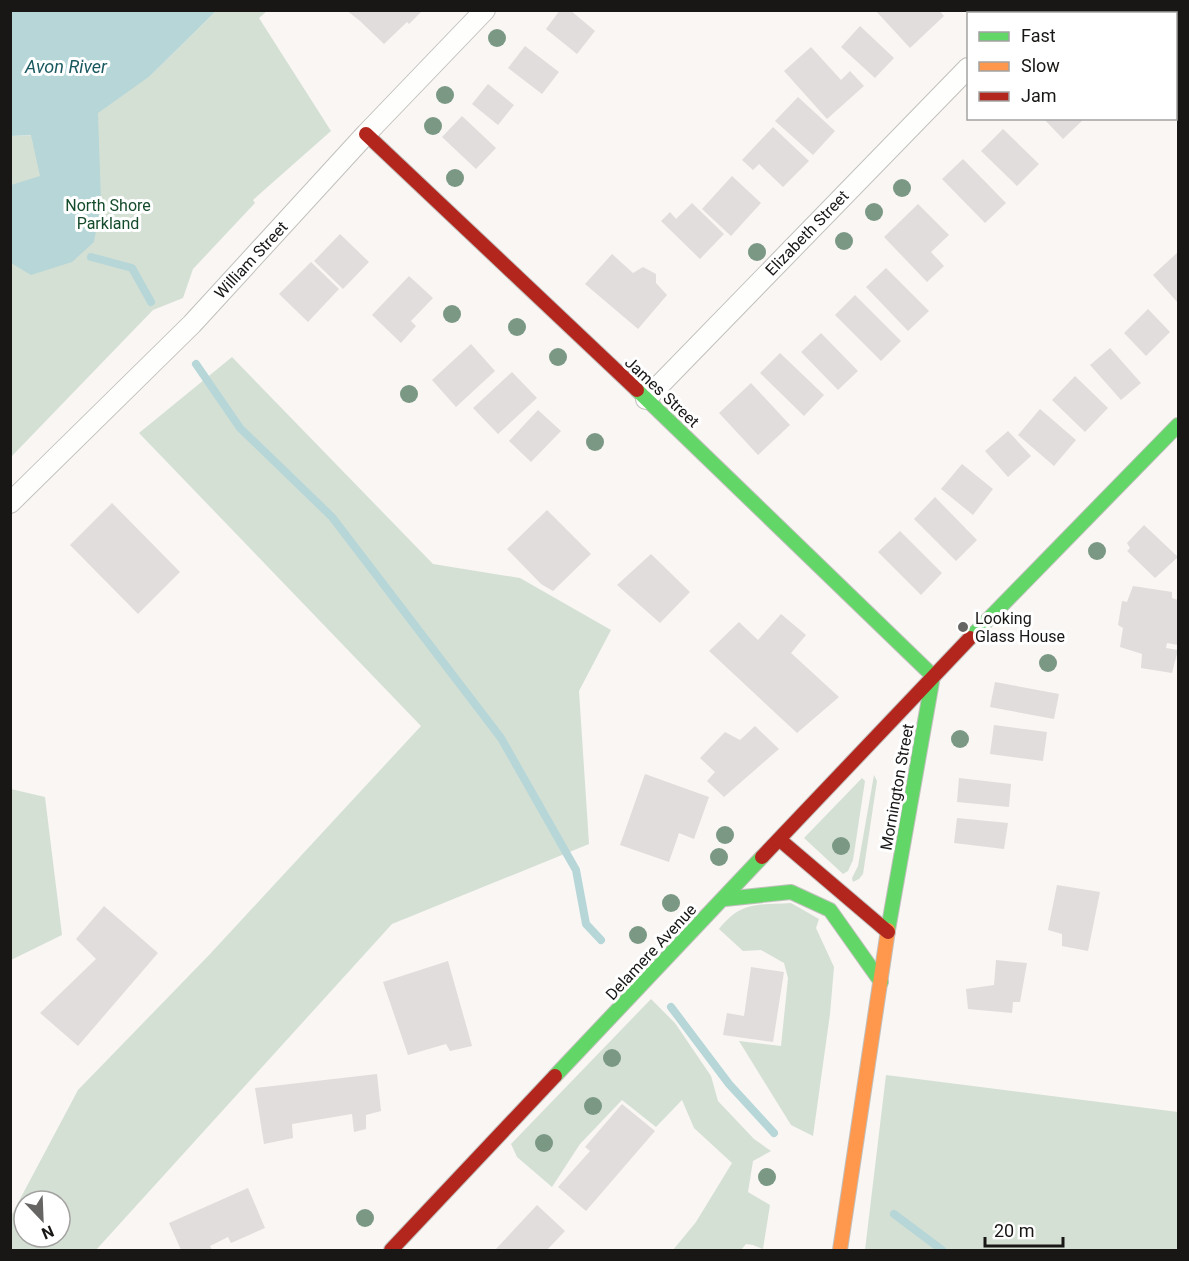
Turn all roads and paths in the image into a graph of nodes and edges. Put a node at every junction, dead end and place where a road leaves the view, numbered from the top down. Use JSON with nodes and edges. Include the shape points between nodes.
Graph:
{"nodes":[{"id":1,"x":485,"y":10,"type":"edge"},
{"id":2,"x":967,"y":70,"type":"edge"},
{"id":3,"x":366,"y":135,"type":"junction"},
{"id":4,"x":646,"y":399,"type":"junction"},
{"id":5,"x":1179,"y":425,"type":"edge"},
{"id":6,"x":10,"y":503,"type":"edge"},
{"id":7,"x":933,"y":676,"type":"junction"},
{"id":8,"x":780,"y":840,"type":"junction"},
{"id":9,"x":725,"y":898,"type":"junction"},
{"id":10,"x":888,"y":932,"type":"junction"},
{"id":11,"x":881,"y":982,"type":"junction"},
{"id":12,"x":391,"y":1251,"type":"edge"},
{"id":13,"x":840,"y":1251,"type":"edge"}],
"edges":[{"from":1,"to":3,"type":"street","name":"William Street"},
{"from":2,"to":4,"type":"street","name":"Elizabeth Street"},
{"from":3,"to":4,"type":"street","name":"James Street"},
{"from":3,"to":6,"type":"street","name":"William Street","via":[[156,362]]},
{"from":4,"to":7,"type":"street","name":"James Street"},
{"from":5,"to":7,"type":"street"},
{"from":7,"to":8,"type":"street","name":"Delamere Avenue"},
{"from":7,"to":10,"type":"street","name":"Mornington Street"},
{"from":8,"to":9,"type":"street","name":"Delamere Avenue"},
{"from":8,"to":10,"type":"street"},
{"from":9,"to":11,"type":"street","via":[[791,892],[830,910]]},
{"from":9,"to":12,"type":"street","name":"Delamere Avenue"},
{"from":10,"to":11,"type":"street","name":"Mornington Street"},
{"from":11,"to":13,"type":"street","name":"Mornington Street"}]}
